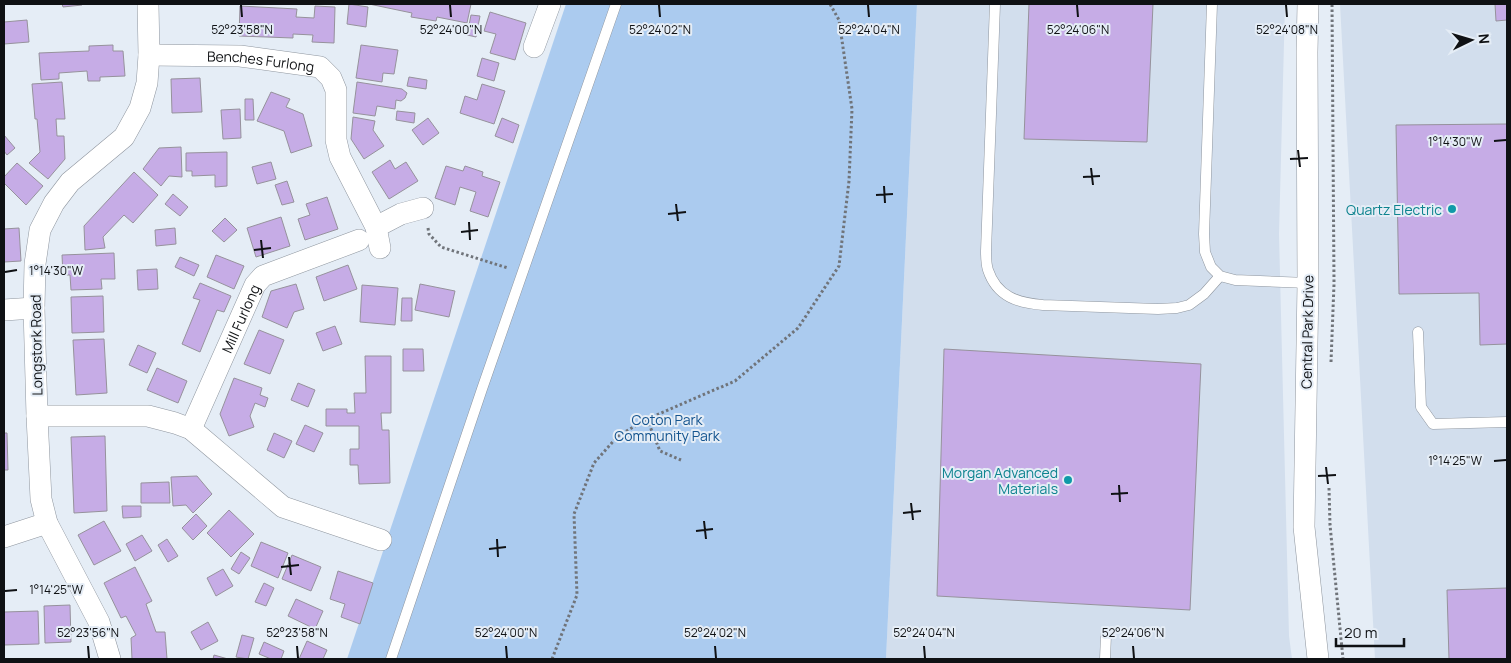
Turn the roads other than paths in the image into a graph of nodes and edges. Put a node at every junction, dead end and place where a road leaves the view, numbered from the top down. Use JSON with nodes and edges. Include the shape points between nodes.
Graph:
{"nodes":[{"id":1,"x":148,"y":4,"type":"edge"},
{"id":2,"x":616,"y":4,"type":"edge"},
{"id":3,"x":995,"y":4,"type":"edge"},
{"id":4,"x":1212,"y":4,"type":"edge"},
{"id":5,"x":1308,"y":4,"type":"edge"},
{"id":6,"x":542,"y":6,"type":"edge"},
{"id":7,"x":534,"y":47,"type":"dead end"},
{"id":8,"x":149,"y":55,"type":"junction"},
{"id":9,"x":423,"y":208,"type":"road end"},
{"id":10,"x":376,"y":227,"type":"junction"},
{"id":11,"x":359,"y":240,"type":"dead end"},
{"id":12,"x":380,"y":248,"type":"dead end"},
{"id":13,"x":1220,"y":276,"type":"junction"},
{"id":14,"x":1308,"y":283,"type":"junction"},
{"id":15,"x":34,"y":308,"type":"junction"},
{"id":16,"x":4,"y":310,"type":"edge"},
{"id":17,"x":1418,"y":332,"type":"dead end"},
{"id":18,"x":37,"y":416,"type":"junction"},
{"id":19,"x":1507,"y":422,"type":"edge"},
{"id":20,"x":191,"y":429,"type":"junction"},
{"id":21,"x":47,"y":523,"type":"junction"},
{"id":22,"x":4,"y":537,"type":"edge"},
{"id":23,"x":381,"y":540,"type":"dead end"},
{"id":24,"x":1106,"y":635,"type":"dead end"},
{"id":25,"x":110,"y":659,"type":"edge"},
{"id":26,"x":391,"y":659,"type":"edge"},
{"id":27,"x":1105,"y":659,"type":"edge"},
{"id":28,"x":1318,"y":659,"type":"edge"}],
"edges":[{"from":1,"to":8,"type":"street","name":"Longstork Road"},
{"from":2,"to":26,"type":"lane"},
{"from":3,"to":13,"type":"lane","via":[[986,251],[988,270],[996,287],[1006,296],[1025,303],[1158,309],[1189,306]]},
{"from":4,"to":13,"type":"lane","via":[[1204,234],[1205,252],[1211,267]]},
{"from":5,"to":14,"type":"street","name":"Central Park Drive"},
{"from":6,"to":7,"type":"street"},
{"from":8,"to":10,"type":"street","name":"Benches Furlong","via":[[240,56],[320,68],[331,78],[336,90],[336,140],[340,157]]},
{"from":8,"to":15,"type":"street","name":"Longstork Road","via":[[147,83],[140,108],[124,137],[70,182],[40,230]]},
{"from":9,"to":10,"type":"street","via":[[401,214]]},
{"from":10,"to":12,"type":"street","name":"Benches Furlong"},
{"from":11,"to":20,"type":"street","name":"Mill Furlong","via":[[263,276],[255,285]]},
{"from":13,"to":14,"type":"lane","via":[[1235,280]]},
{"from":14,"to":28,"type":"street","name":"Central Park Drive","via":[[1304,527]]},
{"from":15,"to":16,"type":"street"},
{"from":15,"to":18,"type":"street","name":"Longstork Road"},
{"from":17,"to":19,"type":"lane","via":[[1421,407],[1433,424]]},
{"from":18,"to":20,"type":"street","via":[[148,416]]},
{"from":18,"to":21,"type":"street","name":"Longstork Road","via":[[41,499]]},
{"from":20,"to":23,"type":"street","via":[[283,507]]},
{"from":21,"to":22,"type":"street"},
{"from":21,"to":25,"type":"street","name":"Longstork Road","via":[[100,622]]},
{"from":24,"to":27,"type":"lane"}]}
